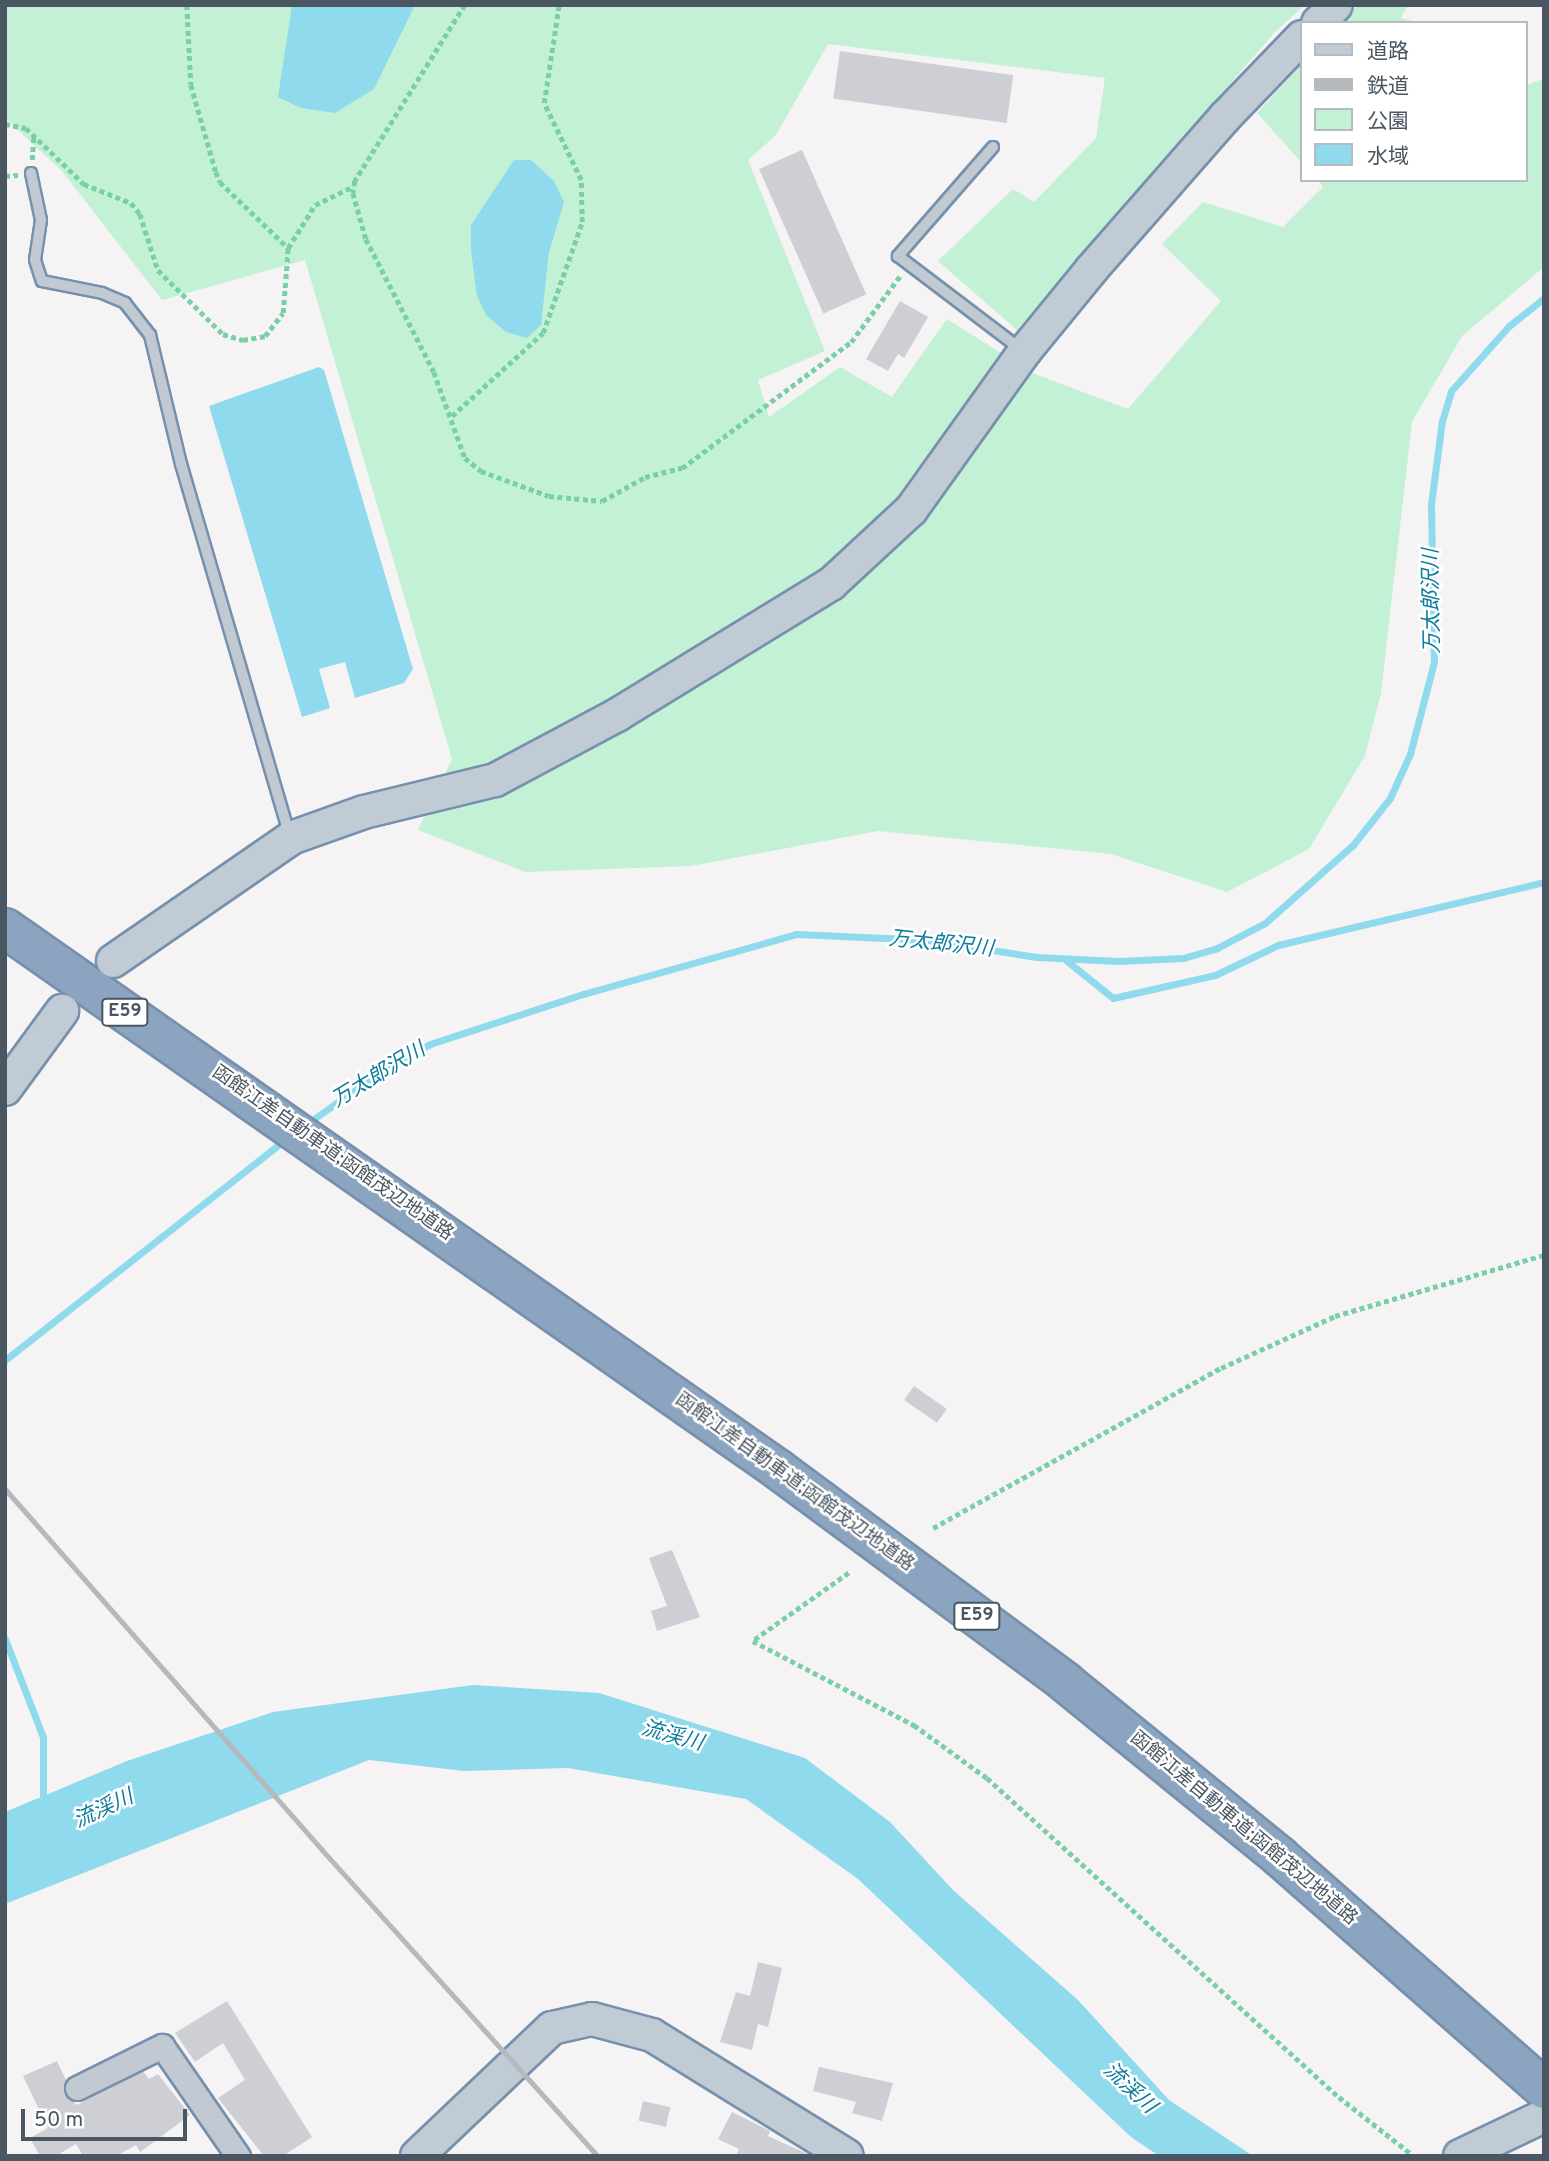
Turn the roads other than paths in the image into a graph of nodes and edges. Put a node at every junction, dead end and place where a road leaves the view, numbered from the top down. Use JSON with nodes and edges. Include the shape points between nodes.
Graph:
{"nodes":[{"id":1,"x":1336,"y":5,"type":"edge"},
{"id":2,"x":1320,"y":21,"type":"edge"},
{"id":3,"x":1300,"y":39,"type":"edge"},
{"id":4,"x":993,"y":146,"type":"dead end"},
{"id":5,"x":32,"y":173,"type":"road end"},
{"id":6,"x":1024,"y":352,"type":"junction"},
{"id":7,"x":291,"y":838,"type":"junction"},
{"id":8,"x":5,"y":928,"type":"edge"},
{"id":9,"x":113,"y":961,"type":"dead end"},
{"id":10,"x":62,"y":1011,"type":"dead end"},
{"id":11,"x":5,"y":1089,"type":"edge"},
{"id":12,"x":77,"y":2088,"type":"dead end"},
{"id":13,"x":1543,"y":2097,"type":"edge"},
{"id":14,"x":238,"y":2156,"type":"edge"},
{"id":15,"x":417,"y":2156,"type":"edge"},
{"id":16,"x":847,"y":2156,"type":"edge"},
{"id":17,"x":1460,"y":2156,"type":"edge"}],
"edges":[{"from":1,"to":2,"type":"street"},
{"from":3,"to":6,"type":"street","via":[[1225,117]]},
{"from":4,"to":6,"type":"lane","via":[[898,256]]},
{"from":5,"to":7,"type":"lane","via":[[40,220],[35,260],[42,281],[103,293],[125,303],[150,335],[181,464]]},
{"from":6,"to":7,"type":"street","via":[[911,510],[831,584],[617,715],[495,780],[364,811]]},
{"from":7,"to":9,"type":"street"},
{"from":8,"to":13,"type":"highway","name":"函館江差自動車道;函館茂辺地道路","number":"E59","via":[[381,1187],[779,1470],[1065,1682],[1279,1856]]},
{"from":10,"to":11,"type":"street"},
{"from":12,"to":14,"type":"street","via":[[162,2046]]},
{"from":13,"to":17,"type":"street"},
{"from":15,"to":16,"type":"street","via":[[552,2028],[592,2019],[652,2035]]}]}
